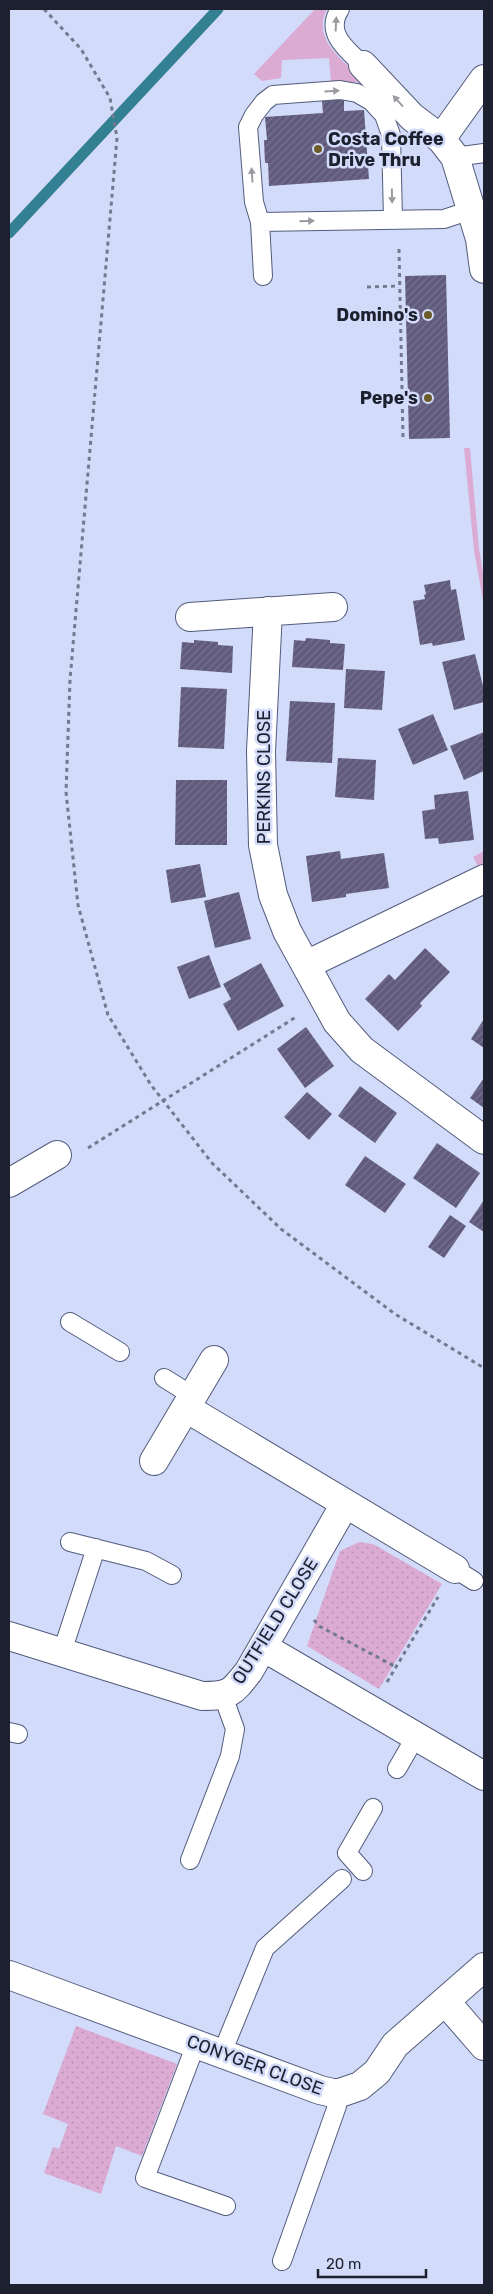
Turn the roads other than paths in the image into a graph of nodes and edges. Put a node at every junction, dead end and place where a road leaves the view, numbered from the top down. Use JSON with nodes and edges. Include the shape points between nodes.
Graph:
{"nodes":[{"id":1,"x":340,"y":9,"type":"edge"},
{"id":2,"x":364,"y":65,"type":"joint"},
{"id":3,"x":484,"y":79,"type":"edge"},
{"id":4,"x":448,"y":148,"type":"junction"},
{"id":5,"x":484,"y":153,"type":"edge"},
{"id":6,"x":471,"y":210,"type":"junction"},
{"id":7,"x":393,"y":220,"type":"junction"},
{"id":8,"x":260,"y":222,"type":"junction"},
{"id":9,"x":484,"y":269,"type":"edge"},
{"id":10,"x":263,"y":276,"type":"dead end"},
{"id":11,"x":333,"y":607,"type":"dead end"},
{"id":12,"x":268,"y":611,"type":"junction"},
{"id":13,"x":190,"y":617,"type":"dead end"},
{"id":14,"x":484,"y":879,"type":"edge"},
{"id":15,"x":306,"y":965,"type":"junction"},
{"id":16,"x":484,"y":1140,"type":"edge"},
{"id":17,"x":58,"y":1155,"type":"road end"},
{"id":18,"x":9,"y":1183,"type":"edge"},
{"id":19,"x":70,"y":1322,"type":"dead end"},
{"id":20,"x":120,"y":1352,"type":"dead end"},
{"id":21,"x":214,"y":1360,"type":"dead end"},
{"id":22,"x":164,"y":1378,"type":"dead end"},
{"id":23,"x":189,"y":1402,"type":"junction"},
{"id":24,"x":154,"y":1461,"type":"dead end"},
{"id":25,"x":345,"y":1504,"type":"junction"},
{"id":26,"x":70,"y":1542,"type":"dead end"},
{"id":27,"x":96,"y":1548,"type":"junction"},
{"id":28,"x":465,"y":1575,"type":"road end"},
{"id":29,"x":172,"y":1576,"type":"dead end"},
{"id":30,"x":9,"y":1636,"type":"edge"},
{"id":31,"x":263,"y":1647,"type":"junction"},
{"id":32,"x":62,"y":1652,"type":"junction"},
{"id":33,"x":223,"y":1696,"type":"junction"},
{"id":34,"x":416,"y":1736,"type":"junction"},
{"id":35,"x":397,"y":1769,"type":"dead end"},
{"id":36,"x":484,"y":1776,"type":"edge"},
{"id":37,"x":373,"y":1808,"type":"dead end"},
{"id":38,"x":190,"y":1860,"type":"dead end"},
{"id":39,"x":363,"y":1871,"type":"dead end"},
{"id":40,"x":342,"y":1879,"type":"dead end"},
{"id":41,"x":484,"y":1967,"type":"edge"},
{"id":42,"x":9,"y":1975,"type":"edge"},
{"id":43,"x":445,"y":2001,"type":"junction"},
{"id":44,"x":196,"y":2044,"type":"junction"},
{"id":45,"x":484,"y":2046,"type":"edge"},
{"id":46,"x":222,"y":2053,"type":"junction"},
{"id":47,"x":337,"y":2094,"type":"junction"},
{"id":48,"x":226,"y":2206,"type":"dead end"},
{"id":49,"x":282,"y":2260,"type":"dead end"}],
"edges":[{"from":2,"to":1,"type":"lane","one_way":true,"via":[[343,46],[334,30]]},
{"from":4,"to":2,"type":"street","one_way":true,"via":[[412,117]]},
{"from":3,"to":4,"type":"street"},
{"from":4,"to":5,"type":"lane"},
{"from":4,"to":6,"type":"street"},
{"from":6,"to":7,"type":"lane","via":[[444,219]]},
{"from":6,"to":9,"type":"street","via":[[480,239]]},
{"from":8,"to":7,"type":"lane","one_way":true},
{"from":8,"to":7,"type":"lane","one_way":true,"via":[[254,202],[248,127],[254,114],[273,95],[340,90],[357,93],[371,101],[384,116],[391,135]]},
{"from":8,"to":10,"type":"lane"},
{"from":11,"to":12,"type":"street"},
{"from":12,"to":13,"type":"street"},
{"from":12,"to":15,"type":"street","name":"PERKINS CLOSE","via":[[261,751],[263,845],[273,894],[287,931]]},
{"from":14,"to":15,"type":"street"},
{"from":15,"to":16,"type":"street","name":"PERKINS CLOSE","via":[[336,1022],[362,1050]]},
{"from":17,"to":18,"type":"street"},
{"from":19,"to":20,"type":"lane"},
{"from":21,"to":23,"type":"street"},
{"from":22,"to":23,"type":"lane"},
{"from":23,"to":24,"type":"street"},
{"from":23,"to":25,"type":"street"},
{"from":25,"to":28,"type":"street"},
{"from":25,"to":31,"type":"street","name":"OUTFIELD CLOSE"},
{"from":26,"to":27,"type":"lane"},
{"from":27,"to":29,"type":"lane","via":[[146,1561]]},
{"from":27,"to":32,"type":"lane"},
{"from":30,"to":32,"type":"street","name":"OUTFIELD CLOSE"},
{"from":31,"to":33,"type":"street","name":"OUTFIELD CLOSE","via":[[236,1688]]},
{"from":31,"to":34,"type":"street"},
{"from":32,"to":33,"type":"street","name":"OUTFIELD CLOSE","via":[[202,1696]]},
{"from":33,"to":38,"type":"lane","via":[[235,1729],[230,1756]]},
{"from":34,"to":35,"type":"lane"},
{"from":34,"to":36,"type":"street"},
{"from":37,"to":39,"type":"lane","via":[[347,1853]]},
{"from":40,"to":46,"type":"lane","via":[[265,1948]]},
{"from":41,"to":43,"type":"street","name":"CONYGER CLOSE"},
{"from":42,"to":44,"type":"street","name":"CONYGER CLOSE"},
{"from":43,"to":45,"type":"street"},
{"from":43,"to":47,"type":"street","name":"CONYGER CLOSE","via":[[395,2045],[377,2072],[360,2086]]},
{"from":44,"to":46,"type":"street","name":"CONYGER CLOSE"},
{"from":44,"to":48,"type":"lane","via":[[145,2178]]},
{"from":46,"to":47,"type":"street","name":"CONYGER CLOSE"},
{"from":47,"to":49,"type":"lane","via":[[338,2106]]}]}
